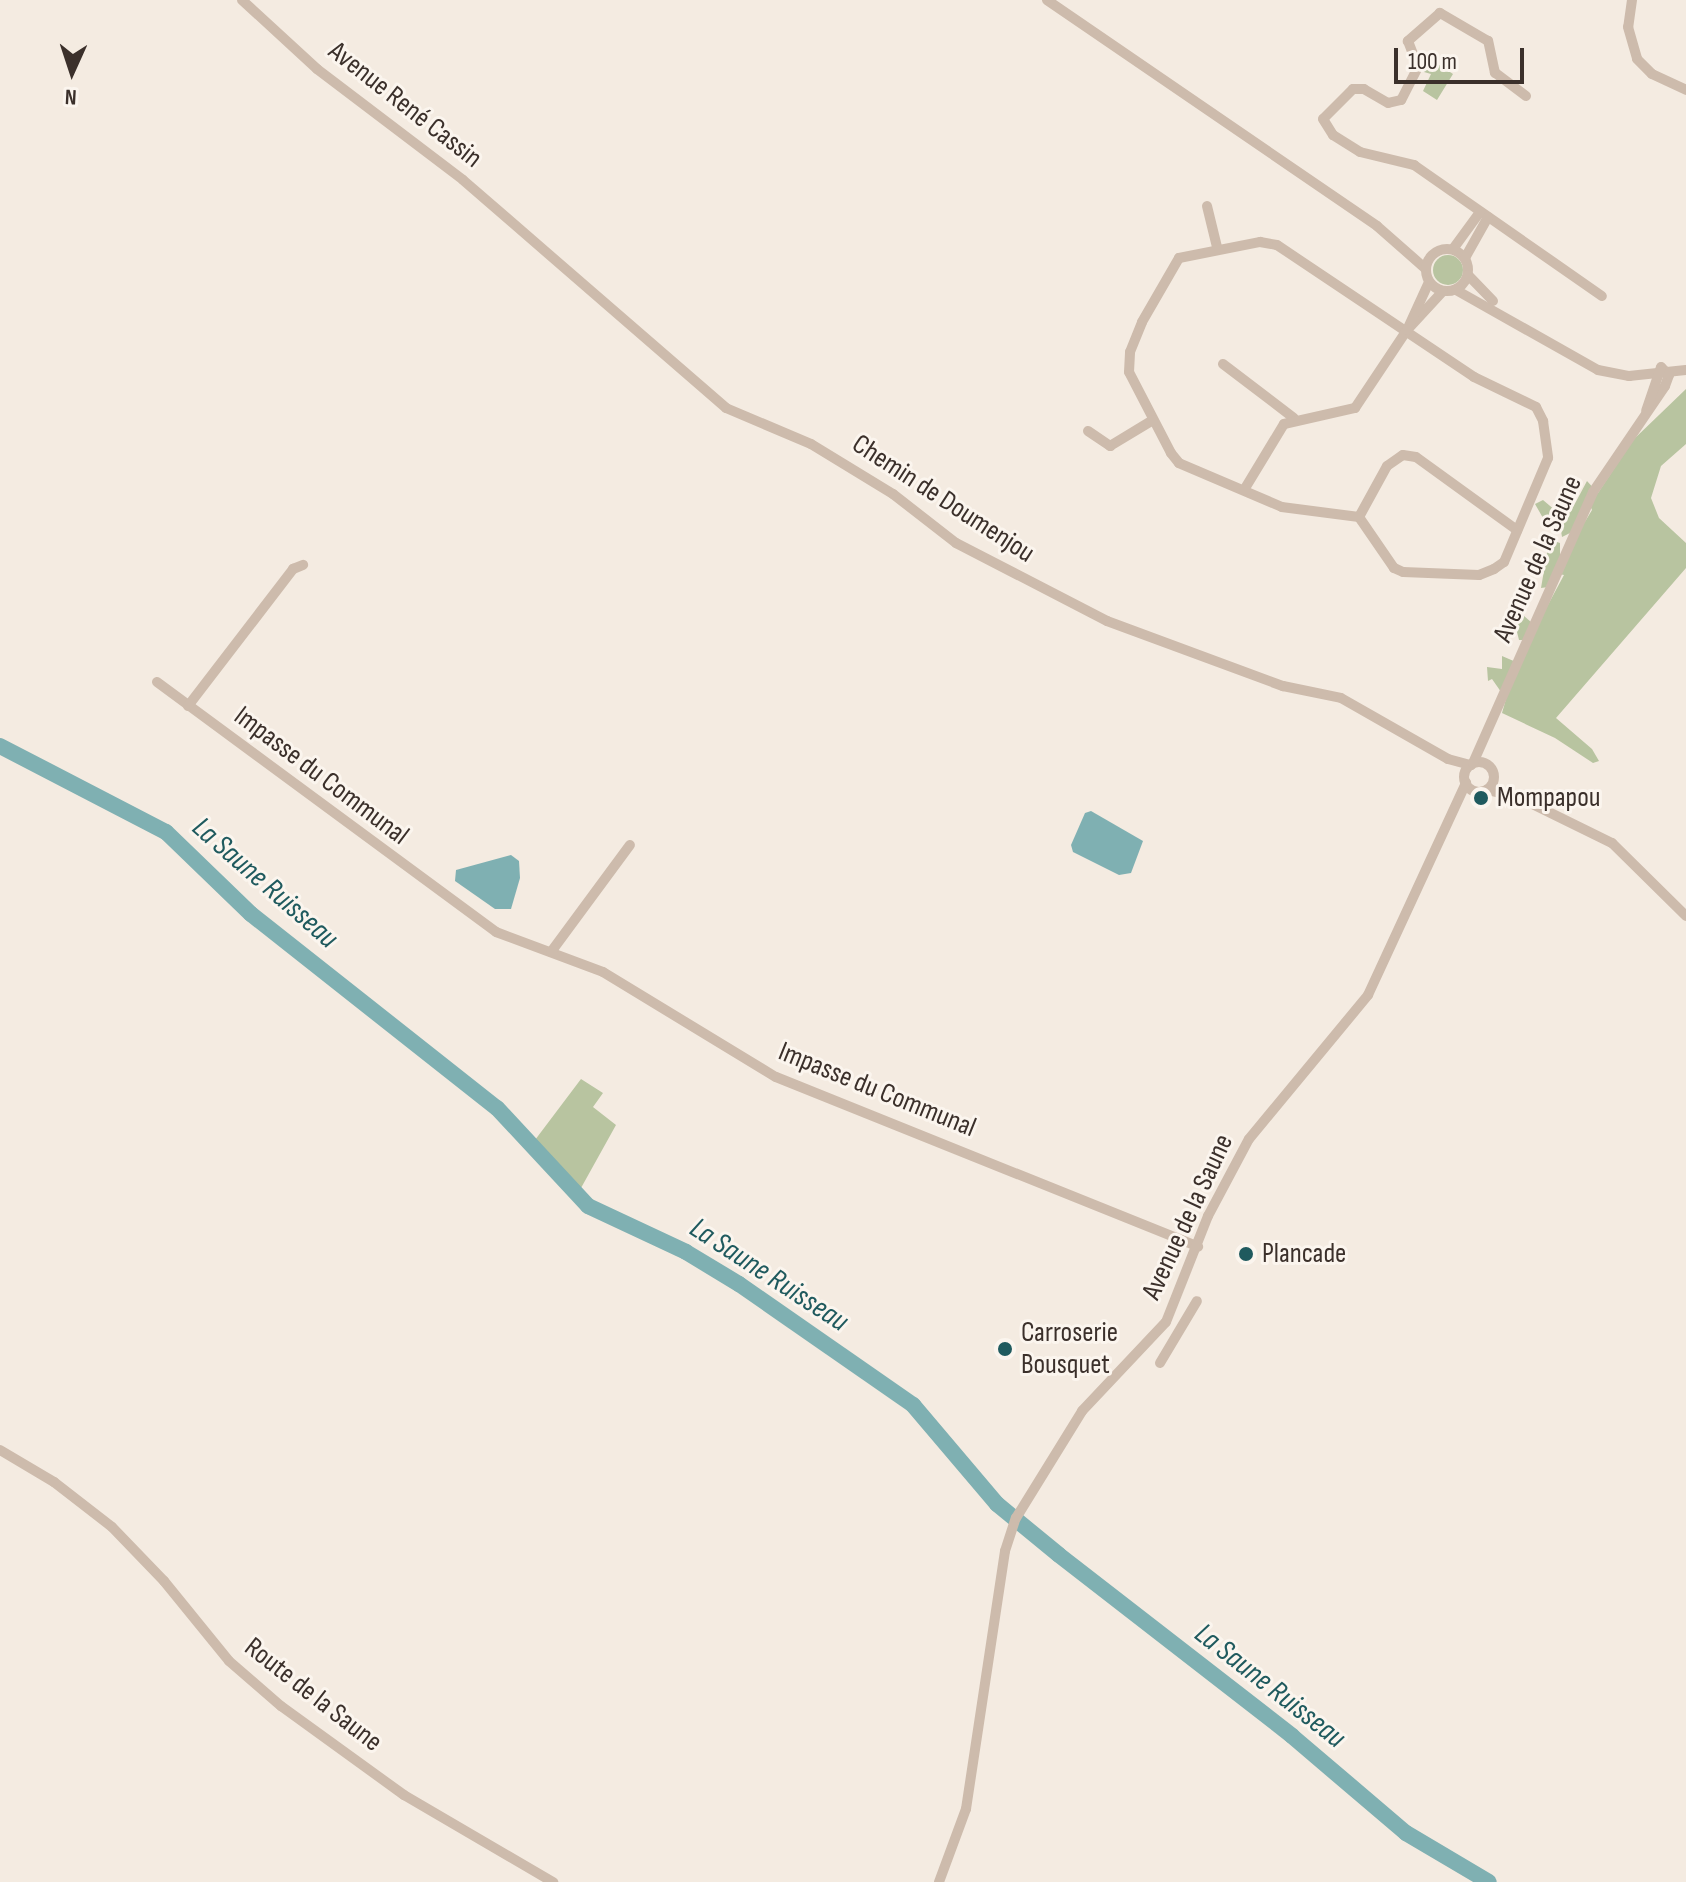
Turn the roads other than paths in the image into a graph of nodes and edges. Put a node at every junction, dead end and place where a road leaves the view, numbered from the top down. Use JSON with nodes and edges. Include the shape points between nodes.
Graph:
{"nodes":[{"id":1,"x":242,"y":0,"type":"edge"},
{"id":2,"x":1047,"y":0,"type":"edge"},
{"id":3,"x":1632,"y":0,"type":"edge"},
{"id":4,"x":1686,"y":90,"type":"edge"},
{"id":5,"x":1526,"y":96,"type":"dead end"},
{"id":6,"x":1207,"y":206,"type":"dead end"},
{"id":7,"x":1484,"y":214,"type":"junction"},
{"id":8,"x":1390,"y":236,"type":"junction"},
{"id":9,"x":540,"y":247,"type":"joint"},
{"id":10,"x":1217,"y":247,"type":"junction"},
{"id":11,"x":1453,"y":249,"type":"junction"},
{"id":12,"x":1434,"y":253,"type":"junction"},
{"id":13,"x":1465,"y":258,"type":"junction"},
{"id":14,"x":1426,"y":269,"type":"junction"},
{"id":15,"x":1468,"y":275,"type":"junction"},
{"id":16,"x":1429,"y":282,"type":"junction"},
{"id":17,"x":1456,"y":290,"type":"junction"},
{"id":18,"x":1443,"y":291,"type":"junction"},
{"id":19,"x":1602,"y":296,"type":"dead end"},
{"id":20,"x":1506,"y":314,"type":"junction"},
{"id":21,"x":1407,"y":330,"type":"junction"},
{"id":22,"x":1223,"y":364,"type":"dead end"},
{"id":23,"x":1686,"y":364,"type":"edge"},
{"id":24,"x":1686,"y":370,"type":"edge"},
{"id":25,"x":1662,"y":371,"type":"junction"},
{"id":26,"x":1294,"y":418,"type":"junction"},
{"id":27,"x":1153,"y":420,"type":"junction"},
{"id":28,"x":1088,"y":431,"type":"dead end"},
{"id":29,"x":1244,"y":490,"type":"junction"},
{"id":30,"x":1359,"y":517,"type":"junction"},
{"id":31,"x":1517,"y":530,"type":"junction"},
{"id":32,"x":303,"y":565,"type":"dead end"},
{"id":33,"x":157,"y":682,"type":"dead end"},
{"id":34,"x":188,"y":706,"type":"junction"},
{"id":35,"x":1488,"y":734,"type":"junction"},
{"id":36,"x":1448,"y":759,"type":"junction"},
{"id":37,"x":1472,"y":764,"type":"junction"},
{"id":38,"x":1492,"y":770,"type":"junction"},
{"id":39,"x":1465,"y":780,"type":"junction"},
{"id":40,"x":1482,"y":791,"type":"junction"},
{"id":41,"x":1518,"y":797,"type":"junction"},
{"id":42,"x":1455,"y":811,"type":"junction"},
{"id":43,"x":630,"y":845,"type":"dead end"},
{"id":44,"x":1686,"y":916,"type":"edge"},
{"id":45,"x":551,"y":952,"type":"junction"},
{"id":46,"x":1198,"y":1247,"type":"junction"},
{"id":47,"x":1197,"y":1301,"type":"dead end"},
{"id":48,"x":1166,"y":1322,"type":"junction"},
{"id":49,"x":1180,"y":1331,"type":"junction"},
{"id":50,"x":1160,"y":1363,"type":"dead end"},
{"id":51,"x":0,"y":1450,"type":"edge"},
{"id":52,"x":553,"y":1882,"type":"edge"},
{"id":53,"x":939,"y":1882,"type":"edge"}],
"edges":[{"from":1,"to":9,"type":"street","name":"Avenue René Cassin","via":[[317,69],[463,180]]},
{"from":2,"to":8,"type":"street"},
{"from":3,"to":4,"type":"street","via":[[1628,27],[1637,59],[1652,74]]},
{"from":5,"to":7,"type":"street","via":[[1495,73],[1488,41],[1440,13],[1408,41],[1418,67],[1401,100],[1388,103],[1364,89],[1353,89],[1325,113],[1323,124],[1333,135],[1360,152],[1414,165]]},
{"from":6,"to":10,"type":"street"},
{"from":7,"to":11,"type":"street"},
{"from":7,"to":13,"type":"street"},
{"from":7,"to":19,"type":"street"},
{"from":8,"to":12,"type":"street"},
{"from":8,"to":14,"type":"street"},
{"from":9,"to":36,"type":"street","name":"Chemin de Doumenjou","via":[[726,408],[811,444],[893,494],[969,550],[1107,621],[1283,686],[1341,698]]},
{"from":10,"to":21,"type":"street","via":[[1277,245]]},
{"from":10,"to":27,"type":"street","via":[[1179,258],[1130,352],[1129,372]]},
{"from":11,"to":12,"type":"street"},
{"from":11,"to":13,"type":"street"},
{"from":12,"to":14,"type":"street"},
{"from":13,"to":15,"type":"street"},
{"from":14,"to":16,"type":"street"},
{"from":15,"to":17,"type":"street"},
{"from":15,"to":20,"type":"street"},
{"from":16,"to":18,"type":"street"},
{"from":16,"to":21,"type":"street"},
{"from":17,"to":18,"type":"street"},
{"from":17,"to":20,"type":"street"},
{"from":18,"to":21,"type":"street"},
{"from":20,"to":25,"type":"street","via":[[1589,364]]},
{"from":21,"to":26,"type":"street","via":[[1355,408]]},
{"from":21,"to":31,"type":"street","via":[[1474,377],[1536,407],[1548,458]]},
{"from":22,"to":26,"type":"street"},
{"from":23,"to":25,"type":"street"},
{"from":24,"to":25,"type":"street"},
{"from":25,"to":35,"type":"street","name":"Avenue de la Saune","via":[[1646,411],[1593,492]]},
{"from":26,"to":29,"type":"street","via":[[1274,438]]},
{"from":27,"to":28,"type":"street","via":[[1110,446]]},
{"from":27,"to":29,"type":"street","via":[[1179,463]]},
{"from":29,"to":30,"type":"street","via":[[1282,507]]},
{"from":30,"to":31,"type":"street","via":[[1394,568],[1413,574],[1486,572],[1504,562]]},
{"from":30,"to":31,"type":"street","via":[[1387,466],[1403,455],[1416,457]]},
{"from":32,"to":34,"type":"street","via":[[293,569]]},
{"from":33,"to":34,"type":"street","name":"Impasse du Communal"},
{"from":34,"to":45,"type":"street","name":"Impasse du Communal","via":[[460,909],[504,936]]},
{"from":35,"to":37,"type":"street","name":"Avenue de la Saune"},
{"from":35,"to":38,"type":"street","name":"Avenue de la Saune"},
{"from":36,"to":37,"type":"street"},
{"from":36,"to":39,"type":"street"},
{"from":37,"to":38,"type":"street"},
{"from":37,"to":39,"type":"street","name":"Avenue de la Saune"},
{"from":38,"to":40,"type":"street"},
{"from":38,"to":41,"type":"street"},
{"from":39,"to":40,"type":"street"},
{"from":39,"to":42,"type":"street","name":"Avenue de la Saune"},
{"from":40,"to":41,"type":"street"},
{"from":40,"to":42,"type":"street","name":"Avenue de la Saune"},
{"from":41,"to":44,"type":"street","via":[[1612,843]]},
{"from":42,"to":46,"type":"street","name":"Avenue de la Saune","via":[[1376,982],[1249,1139]]},
{"from":43,"to":45,"type":"street"},
{"from":45,"to":46,"type":"street","name":"Impasse du Communal","via":[[642,993],[776,1077]]},
{"from":46,"to":48,"type":"street","name":"Avenue de la Saune"},
{"from":47,"to":49,"type":"street"},
{"from":48,"to":49,"type":"street"},
{"from":48,"to":53,"type":"street","name":"Avenue de la Saune","via":[[1082,1411],[1009,1533],[966,1809]]},
{"from":49,"to":50,"type":"street"},
{"from":51,"to":52,"type":"street","name":"Route de la Saune","via":[[54,1482],[112,1527],[229,1661],[281,1706],[404,1795]]}]}
